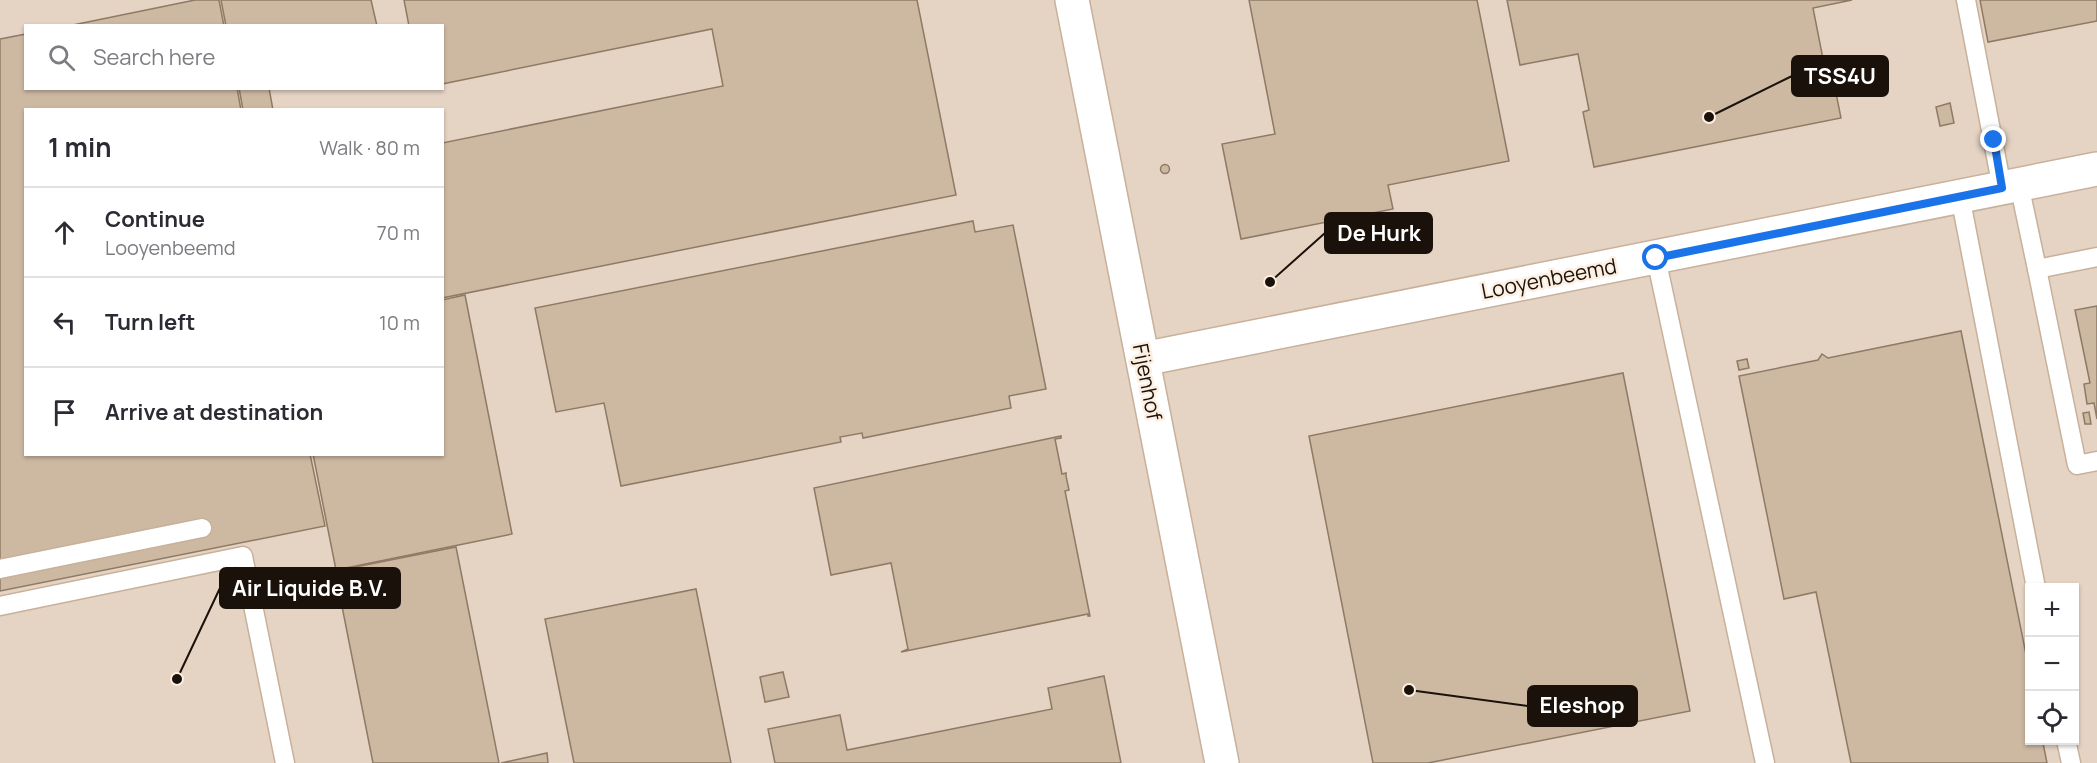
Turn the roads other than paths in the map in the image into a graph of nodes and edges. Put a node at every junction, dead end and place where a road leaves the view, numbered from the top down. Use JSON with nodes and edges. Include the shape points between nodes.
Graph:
{"nodes":[{"id":1,"x":1072,"y":0,"type":"edge"},
{"id":2,"x":1966,"y":0,"type":"edge"},
{"id":3,"x":2097,"y":169,"type":"edge"},
{"id":4,"x":2011,"y":186,"type":"junction"},
{"id":5,"x":1960,"y":196,"type":"junction"},
{"id":6,"x":2097,"y":257,"type":"edge"},
{"id":7,"x":1656,"y":258,"type":"junction"},
{"id":8,"x":2037,"y":269,"type":"junction"},
{"id":9,"x":1143,"y":358,"type":"junction"},
{"id":10,"x":2097,"y":461,"type":"edge"},
{"id":11,"x":202,"y":528,"type":"dead end"},
{"id":12,"x":0,"y":569,"type":"edge"},
{"id":13,"x":2035,"y":583,"type":"edge"},
{"id":14,"x":0,"y":606,"type":"edge"},
{"id":15,"x":2067,"y":745,"type":"edge"},
{"id":16,"x":285,"y":763,"type":"edge"},
{"id":17,"x":1222,"y":763,"type":"edge"},
{"id":18,"x":1765,"y":763,"type":"edge"},
{"id":19,"x":2071,"y":763,"type":"edge"}],
"edges":[{"from":1,"to":9,"type":"street","name":"Fijenhof"},
{"from":2,"to":4,"type":"lane"},
{"from":3,"to":4,"type":"street","name":"Looyenbeemd"},
{"from":4,"to":5,"type":"street","name":"Looyenbeemd"},
{"from":4,"to":8,"type":"lane"},
{"from":5,"to":7,"type":"street","name":"Looyenbeemd"},
{"from":5,"to":13,"type":"lane"},
{"from":6,"to":8,"type":"lane"},
{"from":7,"to":9,"type":"street","name":"Looyenbeemd"},
{"from":7,"to":18,"type":"lane"},
{"from":8,"to":10,"type":"lane","via":[[2077,465]]},
{"from":9,"to":17,"type":"street","name":"Fijenhof"},
{"from":11,"to":12,"type":"lane"},
{"from":14,"to":16,"type":"lane","via":[[243,556]]},
{"from":15,"to":19,"type":"lane"}]}
